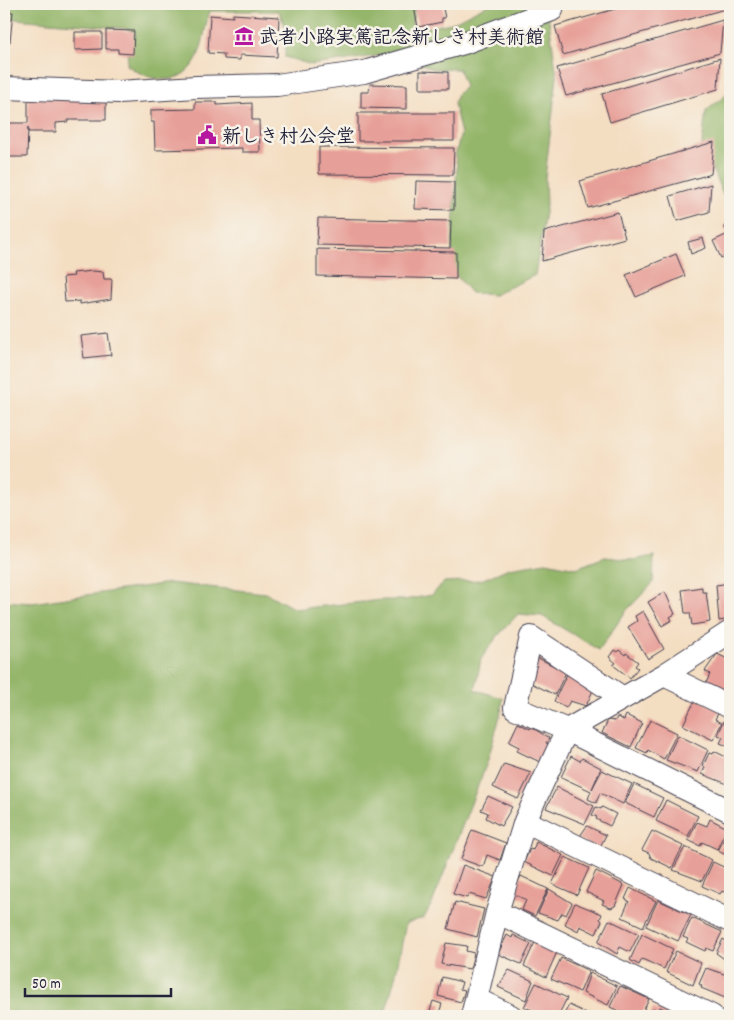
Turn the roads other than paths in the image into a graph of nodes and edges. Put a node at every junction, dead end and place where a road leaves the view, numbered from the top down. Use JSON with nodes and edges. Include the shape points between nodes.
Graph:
{"nodes":[{"id":1,"x":551,"y":4,"type":"edge"},
{"id":2,"x":4,"y":88,"type":"edge"},
{"id":3,"x":730,"y":632,"type":"edge"},
{"id":4,"x":664,"y":675,"type":"junction"},
{"id":5,"x":623,"y":698,"type":"junction"},
{"id":6,"x":730,"y":707,"type":"edge"},
{"id":7,"x":567,"y":730,"type":"junction"},
{"id":8,"x":730,"y":810,"type":"edge"},
{"id":9,"x":525,"y":821,"type":"junction"},
{"id":10,"x":497,"y":912,"type":"junction"},
{"id":11,"x":730,"y":921,"type":"edge"},
{"id":12,"x":474,"y":1008,"type":"edge"},
{"id":13,"x":511,"y":1016,"type":"edge"},
{"id":14,"x":712,"y":1016,"type":"edge"}],
"edges":[{"from":1,"to":2,"type":"street","via":[[552,10],[455,45],[364,72],[277,86],[119,92]]},
{"from":3,"to":4,"type":"street"},
{"from":4,"to":5,"type":"street"},
{"from":4,"to":6,"type":"street"},
{"from":5,"to":7,"type":"street"},
{"from":5,"to":7,"type":"street","via":[[531,638],[515,708]]},
{"from":7,"to":8,"type":"street"},
{"from":7,"to":9,"type":"street"},
{"from":9,"to":10,"type":"street"},
{"from":9,"to":11,"type":"street"},
{"from":10,"to":12,"type":"street"},
{"from":10,"to":14,"type":"street"},
{"from":12,"to":13,"type":"street"}]}
